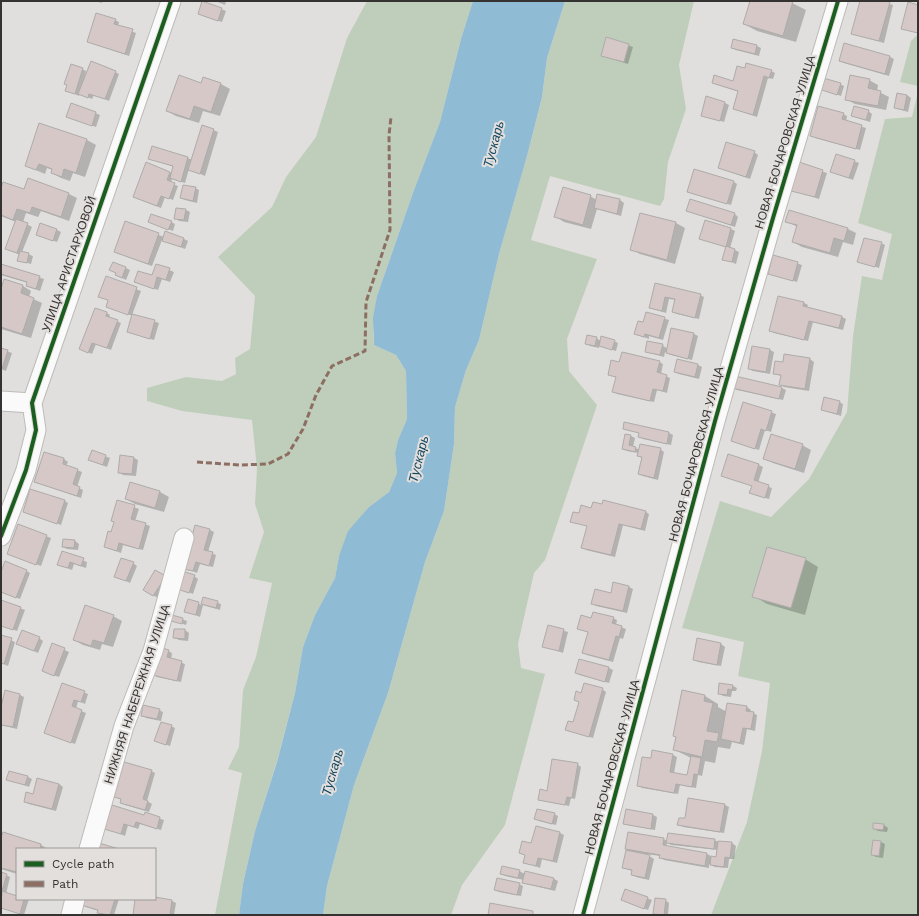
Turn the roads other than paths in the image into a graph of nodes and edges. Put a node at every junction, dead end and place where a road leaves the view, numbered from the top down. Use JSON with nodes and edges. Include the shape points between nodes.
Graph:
{"nodes":[{"id":1,"x":171,"y":1,"type":"edge"},
{"id":2,"x":838,"y":1,"type":"edge"},
{"id":3,"x":1,"y":401,"type":"edge"},
{"id":4,"x":32,"y":403,"type":"junction"},
{"id":5,"x":1,"y":536,"type":"edge"},
{"id":6,"x":184,"y":538,"type":"dead end"},
{"id":7,"x":89,"y":848,"type":"edge"},
{"id":8,"x":75,"y":900,"type":"edge"},
{"id":9,"x":71,"y":915,"type":"edge"},
{"id":10,"x":583,"y":915,"type":"edge"}],
"edges":[{"from":1,"to":4,"type":"street","name":"УЛИЦА АРИСТАРХОВОЙ"},
{"from":2,"to":10,"type":"street","name":"НОВАЯ БОЧАРОВСКАЯ УЛИЦА","via":[[715,421]]},
{"from":3,"to":4,"type":"street"},
{"from":4,"to":5,"type":"street","name":"УЛИЦА АРИСТАРХОВОЙ","via":[[36,430],[26,470]]},
{"from":6,"to":7,"type":"street","name":"НИЖНЯЯ НАБЕРЕЖНАЯ УЛИЦА","via":[[153,651],[124,726]]},
{"from":8,"to":9,"type":"street"}]}
